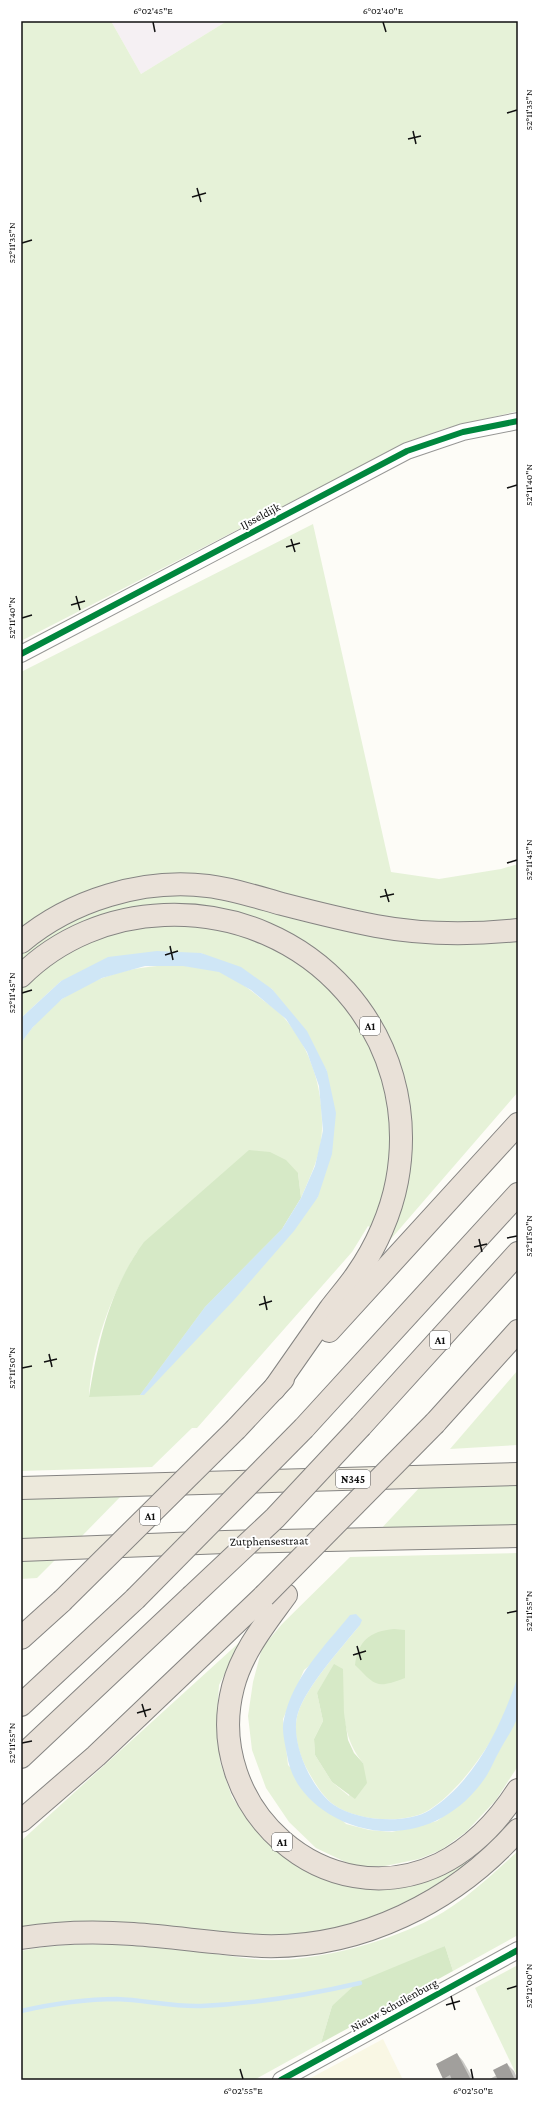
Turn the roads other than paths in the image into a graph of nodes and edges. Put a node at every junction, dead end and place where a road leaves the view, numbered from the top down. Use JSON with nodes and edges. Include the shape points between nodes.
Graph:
{"nodes":[{"id":1,"x":518,"y":421,"type":"edge"},
{"id":2,"x":21,"y":654,"type":"edge"},
{"id":3,"x":518,"y":930,"type":"edge"},
{"id":4,"x":21,"y":942,"type":"edge"},
{"id":5,"x":21,"y":976,"type":"edge"},
{"id":6,"x":518,"y":1124,"type":"edge"},
{"id":7,"x":518,"y":1194,"type":"edge"},
{"id":8,"x":518,"y":1253,"type":"edge"},
{"id":9,"x":518,"y":1331,"type":"edge"},
{"id":10,"x":274,"y":1389,"type":"junction"},
{"id":11,"x":518,"y":1474,"type":"edge"},
{"id":12,"x":21,"y":1488,"type":"edge"},
{"id":13,"x":342,"y":1517,"type":"junction"},
{"id":14,"x":518,"y":1536,"type":"edge"},
{"id":15,"x":21,"y":1550,"type":"edge"},
{"id":16,"x":21,"y":1638,"type":"edge"},
{"id":17,"x":21,"y":1705,"type":"edge"},
{"id":18,"x":21,"y":1757,"type":"edge"},
{"id":19,"x":518,"y":1790,"type":"edge"},
{"id":20,"x":21,"y":1821,"type":"edge"},
{"id":21,"x":518,"y":1830,"type":"edge"},
{"id":22,"x":21,"y":1938,"type":"edge"},
{"id":23,"x":518,"y":1950,"type":"edge"},
{"id":24,"x":281,"y":2080,"type":"edge"}],
"edges":[{"from":1,"to":2,"type":"street","name":"IJsseldijk","via":[[463,432],[408,451]]},
{"from":3,"to":4,"type":"highway","via":[[465,934],[411,931],[375,926],[229,890],[187,885],[156,886],[111,895],[65,913]]},
{"from":5,"to":10,"type":"highway","number":"A1","via":[[44,956],[62,945],[105,925],[150,916],[197,915],[243,924],[302,952],[336,980],[368,1021],[387,1062],[398,1104],[401,1154],[392,1204],[359,1272],[330,1308]]},
{"from":6,"to":10,"type":"highway","number":"A1"},
{"from":7,"to":17,"type":"highway","bridge":true,"via":[[304,1428],[135,1599]]},
{"from":8,"to":18,"type":"highway","number":"A1","bridge":true,"via":[[275,1518]]},
{"from":9,"to":13,"type":"highway","number":"A1","bridge":true,"via":[[435,1423]]},
{"from":10,"to":16,"type":"highway","number":"A1","bridge":true,"via":[[62,1601]]},
{"from":11,"to":12,"type":"main road","number":"N345"},
{"from":13,"to":19,"type":"highway","number":"A1","bridge":true,"via":[[261,1629],[244,1657],[233,1688],[229,1724],[232,1759],[242,1789],[257,1816],[279,1839],[305,1858],[336,1871],[373,1877],[397,1876],[438,1864],[473,1843],[493,1824]]},
{"from":13,"to":20,"type":"highway","number":"A1","bridge":true,"via":[[264,1596],[101,1750]]},
{"from":14,"to":15,"type":"main road","name":"Zutphensestraat","via":[[225,1542]]},
{"from":21,"to":22,"type":"highway","via":[[498,1852],[435,1900],[386,1924],[334,1938],[264,1946],[111,1933],[48,1934]]},
{"from":23,"to":24,"type":"street","name":"Nieuw Schuilenburg"}]}
